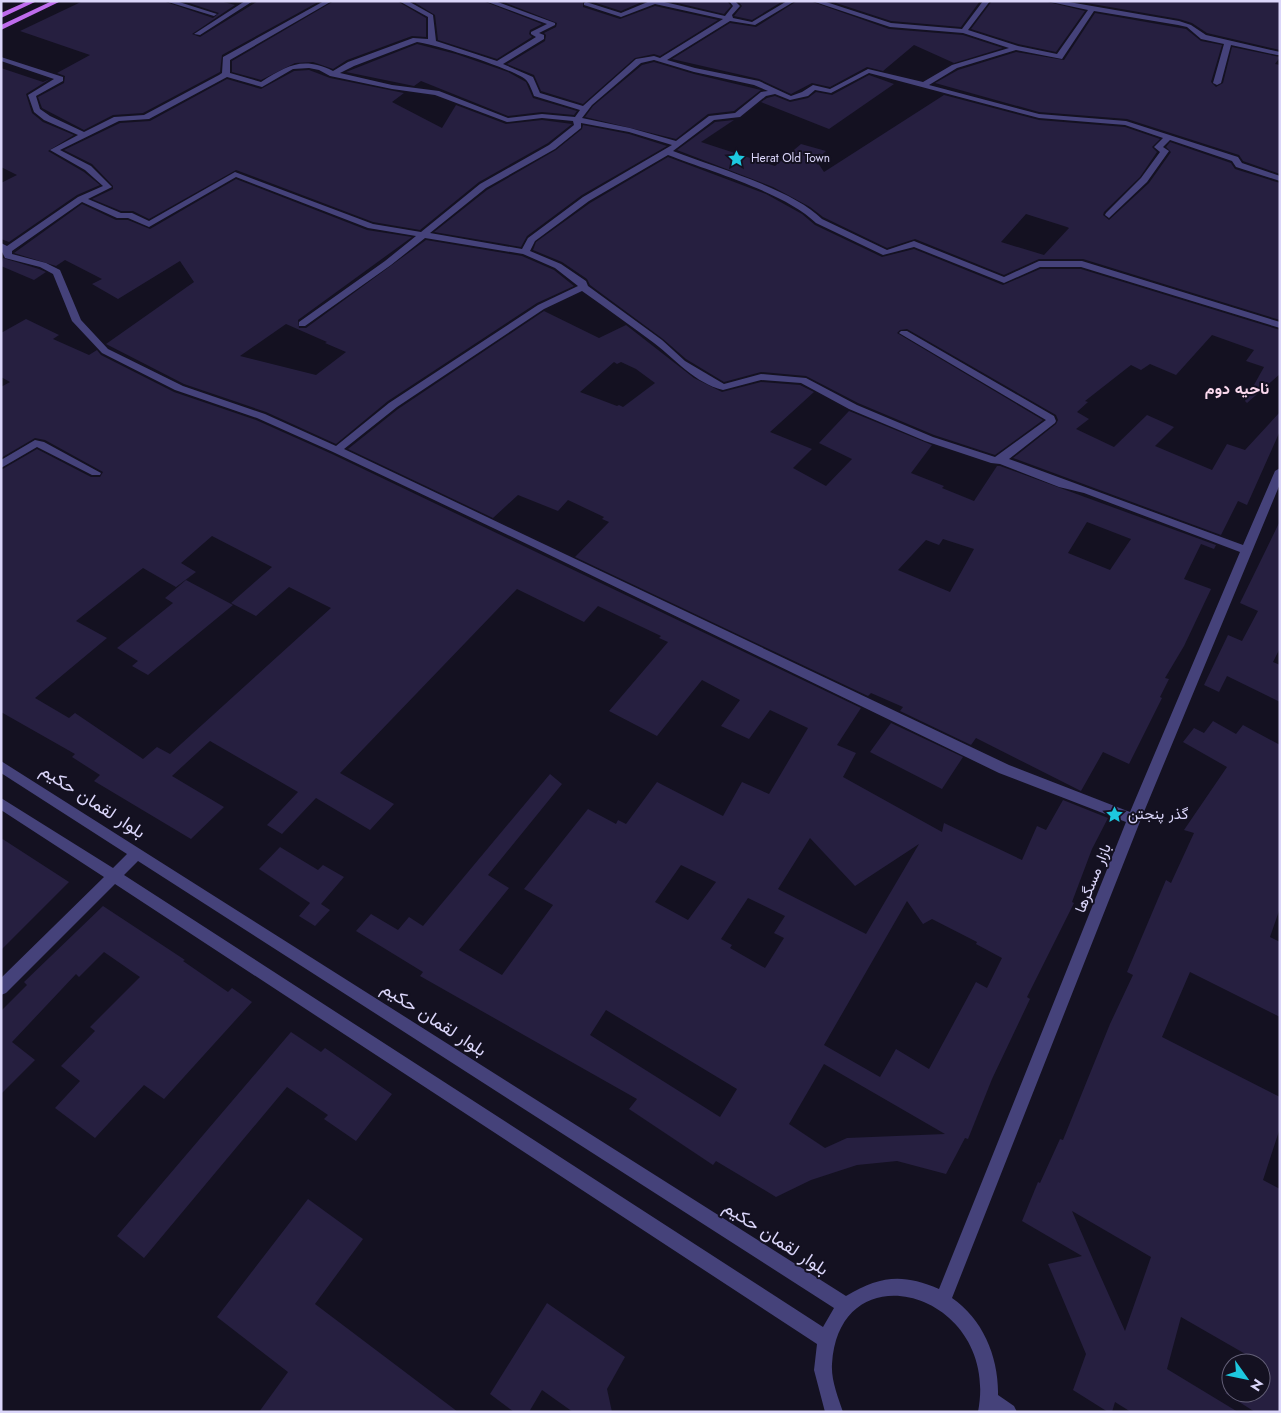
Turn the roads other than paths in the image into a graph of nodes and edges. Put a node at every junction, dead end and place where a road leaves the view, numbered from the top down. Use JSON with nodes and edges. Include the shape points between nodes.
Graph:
{"nodes":[{"id":1,"x":34,"y":1,"type":"edge"},
{"id":2,"x":58,"y":1,"type":"edge"},
{"id":3,"x":168,"y":1,"type":"edge"},
{"id":4,"x":250,"y":1,"type":"edge"},
{"id":5,"x":329,"y":1,"type":"edge"},
{"id":6,"x":402,"y":1,"type":"edge"},
{"id":7,"x":420,"y":1,"type":"edge"},
{"id":8,"x":488,"y":1,"type":"edge"},
{"id":9,"x":732,"y":1,"type":"edge"},
{"id":10,"x":792,"y":1,"type":"edge"},
{"id":11,"x":815,"y":1,"type":"edge"},
{"id":12,"x":987,"y":1,"type":"edge"},
{"id":13,"x":1049,"y":1,"type":"edge"},
{"id":14,"x":586,"y":4,"type":"dead end"},
{"id":15,"x":410,"y":5,"type":"junction"},
{"id":16,"x":1092,"y":8,"type":"junction"},
{"id":17,"x":214,"y":14,"type":"dead end"},
{"id":18,"x":1,"y":16,"type":"edge"},
{"id":19,"x":730,"y":18,"type":"junction"},
{"id":20,"x":1,"y":28,"type":"edge"},
{"id":21,"x":964,"y":31,"type":"junction"},
{"id":22,"x":198,"y":34,"type":"dead end"},
{"id":23,"x":432,"y":42,"type":"junction"},
{"id":24,"x":1228,"y":42,"type":"junction"},
{"id":25,"x":1016,"y":48,"type":"junction"},
{"id":26,"x":1278,"y":53,"type":"dead end"},
{"id":27,"x":1,"y":58,"type":"edge"},
{"id":28,"x":663,"y":59,"type":"junction"},
{"id":29,"x":498,"y":64,"type":"junction"},
{"id":30,"x":226,"y":74,"type":"junction"},
{"id":31,"x":333,"y":74,"type":"junction"},
{"id":32,"x":1217,"y":83,"type":"dead end"},
{"id":33,"x":924,"y":85,"type":"junction"},
{"id":34,"x":775,"y":92,"type":"junction"},
{"id":35,"x":586,"y":108,"type":"junction"},
{"id":36,"x":577,"y":120,"type":"junction"},
{"id":37,"x":84,"y":136,"type":"junction"},
{"id":38,"x":1168,"y":136,"type":"junction"},
{"id":39,"x":678,"y":144,"type":"junction"},
{"id":40,"x":667,"y":152,"type":"junction"},
{"id":41,"x":1280,"y":179,"type":"edge"},
{"id":42,"x":81,"y":199,"type":"junction"},
{"id":43,"x":1109,"y":215,"type":"dead end"},
{"id":44,"x":424,"y":233,"type":"junction"},
{"id":45,"x":525,"y":252,"type":"junction"},
{"id":46,"x":4,"y":253,"type":"edge"},
{"id":47,"x":583,"y":287,"type":"junction"},
{"id":48,"x":302,"y":324,"type":"dead end"},
{"id":49,"x":1280,"y":325,"type":"edge"},
{"id":50,"x":904,"y":333,"type":"dead end"},
{"id":51,"x":337,"y":450,"type":"junction"},
{"id":52,"x":1001,"y":460,"type":"junction"},
{"id":53,"x":1,"y":466,"type":"edge"},
{"id":54,"x":1280,"y":471,"type":"edge"},
{"id":55,"x":96,"y":473,"type":"dead end"},
{"id":56,"x":1276,"y":490,"type":"edge"},
{"id":57,"x":1246,"y":550,"type":"junction"},
{"id":58,"x":1,"y":766,"type":"edge"},
{"id":59,"x":1,"y":802,"type":"edge"},
{"id":60,"x":1134,"y":819,"type":"junction"},
{"id":61,"x":137,"y":853,"type":"junction"},
{"id":62,"x":114,"y":876,"type":"junction"},
{"id":63,"x":1,"y":988,"type":"edge"},
{"id":64,"x":943,"y":1300,"type":"junction"},
{"id":65,"x":846,"y":1306,"type":"junction"},
{"id":66,"x":827,"y":1340,"type":"junction"},
{"id":67,"x":989,"y":1406,"type":"edge"},
{"id":68,"x":834,"y":1412,"type":"edge"},
{"id":69,"x":1008,"y":1412,"type":"edge"}],
"edges":[{"from":1,"to":18,"type":"main road"},
{"from":2,"to":20,"type":"main road"},
{"from":3,"to":17,"type":"street"},
{"from":4,"to":22,"type":"street"},
{"from":5,"to":30,"type":"street","via":[[226,59]]},
{"from":6,"to":15,"type":"street"},
{"from":7,"to":15,"type":"street"},
{"from":8,"to":29,"type":"street","via":[[552,24],[533,33],[541,37]]},
{"from":9,"to":19,"type":"street","via":[[738,6],[728,15]]},
{"from":10,"to":19,"type":"street","via":[[753,24]]},
{"from":11,"to":21,"type":"street","via":[[890,25]]},
{"from":12,"to":21,"type":"street"},
{"from":13,"to":16,"type":"street"},
{"from":14,"to":19,"type":"street","via":[[622,15],[654,2]]},
{"from":15,"to":23,"type":"street","via":[[431,16]]},
{"from":16,"to":24,"type":"street","via":[[1179,23],[1204,37]]},
{"from":16,"to":25,"type":"street","via":[[1059,57]]},
{"from":19,"to":28,"type":"street"},
{"from":21,"to":25,"type":"street"},
{"from":23,"to":29,"type":"street"},
{"from":23,"to":31,"type":"street","via":[[416,40]]},
{"from":24,"to":26,"type":"street"},
{"from":24,"to":32,"type":"street"},
{"from":25,"to":33,"type":"street","via":[[949,70]]},
{"from":27,"to":37,"type":"street","via":[[60,79],[32,95],[37,110]]},
{"from":28,"to":34,"type":"street","via":[[694,70],[756,83]]},
{"from":28,"to":35,"type":"street","via":[[639,61]]},
{"from":29,"to":35,"type":"street","via":[[530,79],[538,94]]},
{"from":30,"to":31,"type":"street","via":[[262,86],[291,67],[321,68]]},
{"from":30,"to":37,"type":"street","via":[[146,117],[117,118]]},
{"from":31,"to":36,"type":"street","via":[[436,93],[507,120],[542,116]]},
{"from":33,"to":34,"type":"street","via":[[868,71],[831,91],[812,87],[805,94],[790,98]]},
{"from":33,"to":38,"type":"street","via":[[1039,116],[1126,123]]},
{"from":34,"to":39,"type":"street","via":[[764,94],[737,115],[712,118]]},
{"from":35,"to":36,"type":"street"},
{"from":36,"to":39,"type":"street","via":[[630,130]]},
{"from":36,"to":44,"type":"street","via":[[578,126],[552,147],[498,176]]},
{"from":37,"to":42,"type":"street","via":[[54,150],[88,168],[108,187]]},
{"from":38,"to":41,"type":"street","via":[[1235,159],[1239,165]]},
{"from":38,"to":43,"type":"street","via":[[1158,147],[1165,152],[1144,180]]},
{"from":39,"to":40,"type":"street"},
{"from":40,"to":45,"type":"street","via":[[586,199],[531,240]]},
{"from":40,"to":49,"type":"street","via":[[782,196],[819,221],[886,253],[914,244],[1004,280],[1040,264],[1082,264]]},
{"from":42,"to":44,"type":"street","via":[[149,224],[235,174],[371,226]]},
{"from":42,"to":46,"type":"street"},
{"from":44,"to":45,"type":"street"},
{"from":44,"to":48,"type":"street","via":[[388,263]]},
{"from":45,"to":47,"type":"street","via":[[558,266],[583,283]]},
{"from":46,"to":51,"type":"street","via":[[57,272],[76,321],[105,350],[179,388],[261,416]]},
{"from":47,"to":51,"type":"street","via":[[541,307],[393,405]]},
{"from":47,"to":52,"type":"street","via":[[713,383],[723,387],[761,377],[803,380],[853,407],[929,439],[995,461]]},
{"from":50,"to":52,"type":"street","via":[[1050,418],[1051,421]]},
{"from":51,"to":60,"type":"street","via":[[1004,769]]},
{"from":52,"to":57,"type":"street"},
{"from":53,"to":55,"type":"street","via":[[35,443]]},
{"from":54,"to":56,"type":"street","name":"بازار مسگرها"},
{"from":56,"to":57,"type":"street","name":"بازار مسگرها"},
{"from":57,"to":60,"type":"street","name":"بازار مسگرها"},
{"from":58,"to":61,"type":"street","name":"بلوار لقمان حکیم"},
{"from":59,"to":62,"type":"street"},
{"from":60,"to":64,"type":"street","name":"بازار مسگرها"},
{"from":61,"to":62,"type":"street"},
{"from":61,"to":65,"type":"street","name":"بلوار لقمان حکیم"},
{"from":62,"to":63,"type":"street"},
{"from":62,"to":66,"type":"street"},
{"from":64,"to":65,"type":"street","via":[[918,1288],[891,1285],[867,1292]]},
{"from":64,"to":67,"type":"street","via":[[964,1318],[980,1343],[989,1371]]},
{"from":65,"to":66,"type":"street","via":[[834,1321]]},
{"from":66,"to":68,"type":"street","via":[[823,1364],[826,1389]]},
{"from":67,"to":69,"type":"street"}]}
